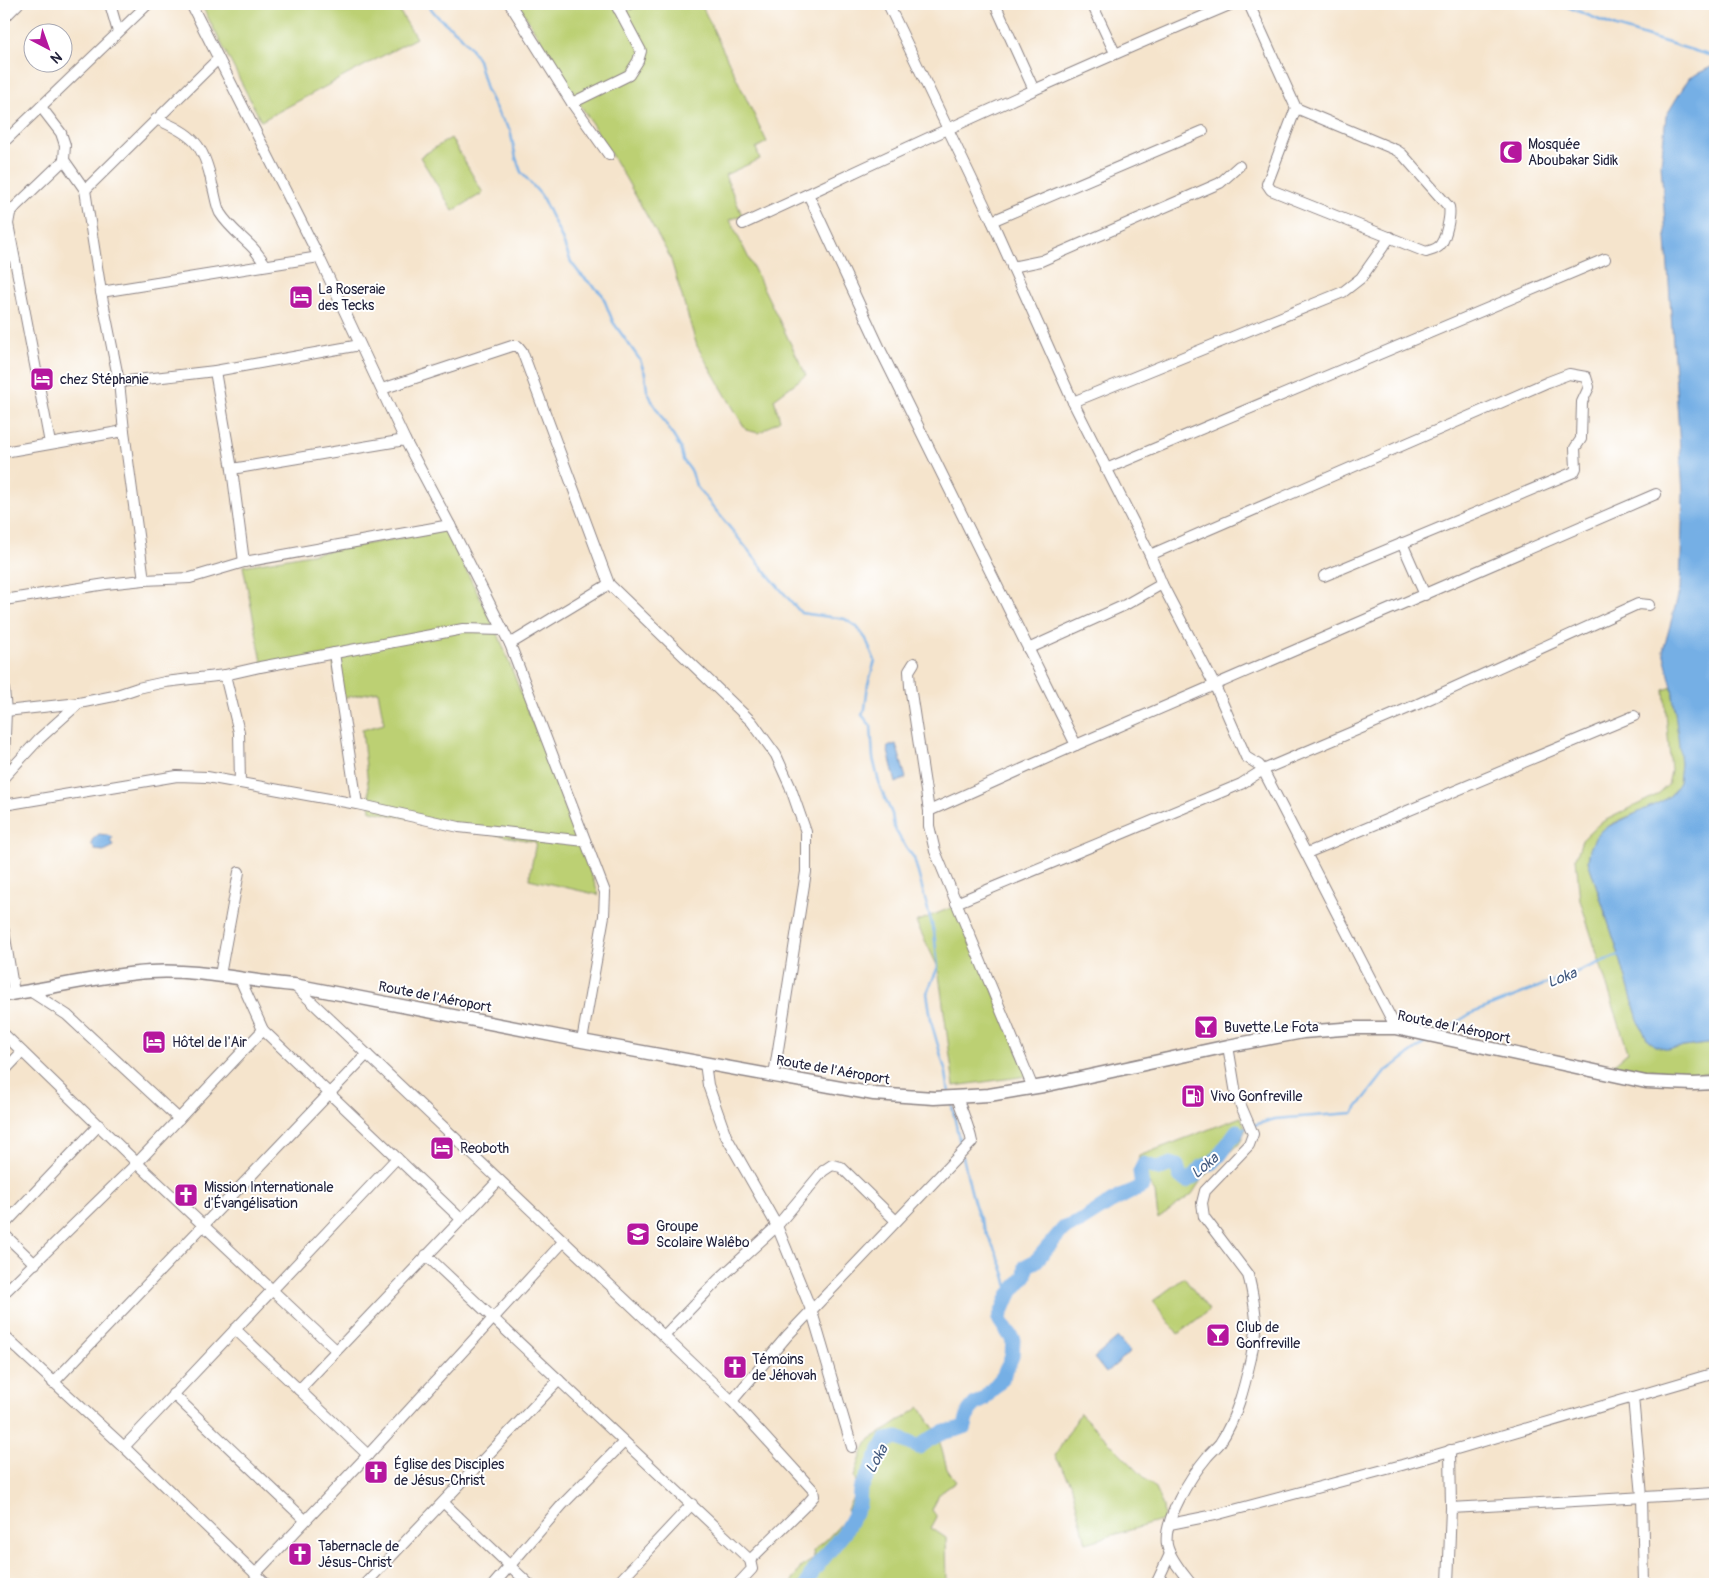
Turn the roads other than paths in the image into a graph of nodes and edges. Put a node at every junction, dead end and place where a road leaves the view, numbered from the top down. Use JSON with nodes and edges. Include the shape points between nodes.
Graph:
{"nodes":[{"id":1,"x":18,"y":4,"type":"edge"},
{"id":2,"x":110,"y":4,"type":"edge"},
{"id":3,"x":148,"y":4,"type":"edge"},
{"id":4,"x":190,"y":4,"type":"edge"},
{"id":5,"x":510,"y":4,"type":"edge"},
{"id":6,"x":629,"y":4,"type":"edge"},
{"id":7,"x":888,"y":4,"type":"edge"},
{"id":8,"x":995,"y":4,"type":"edge"},
{"id":9,"x":1092,"y":4,"type":"edge"},
{"id":10,"x":1232,"y":4,"type":"edge"},
{"id":11,"x":1249,"y":4,"type":"edge"},
{"id":12,"x":617,"y":6,"type":"edge"},
{"id":13,"x":4,"y":18,"type":"edge"},
{"id":14,"x":118,"y":32,"type":"junction"},
{"id":15,"x":1115,"y":53,"type":"junction"},
{"id":16,"x":218,"y":59,"type":"junction"},
{"id":17,"x":1034,"y":90,"type":"junction"},
{"id":18,"x":572,"y":103,"type":"junction"},
{"id":19,"x":41,"y":107,"type":"junction"},
{"id":20,"x":1296,"y":108,"type":"junction"},
{"id":21,"x":156,"y":119,"type":"junction"},
{"id":22,"x":947,"y":128,"type":"junction"},
{"id":23,"x":1203,"y":132,"type":"dead end"},
{"id":24,"x":4,"y":142,"type":"edge"},
{"id":25,"x":609,"y":155,"type":"dead end"},
{"id":26,"x":64,"y":160,"type":"junction"},
{"id":27,"x":1239,"y":166,"type":"dead end"},
{"id":28,"x":85,"y":190,"type":"junction"},
{"id":29,"x":808,"y":194,"type":"junction"},
{"id":30,"x":992,"y":221,"type":"junction"},
{"id":31,"x":743,"y":224,"type":"dead end"},
{"id":32,"x":1390,"y":237,"type":"junction"},
{"id":33,"x":319,"y":257,"type":"junction"},
{"id":34,"x":1605,"y":259,"type":"dead end"},
{"id":35,"x":266,"y":265,"type":"junction"},
{"id":36,"x":1012,"y":267,"type":"junction"},
{"id":37,"x":101,"y":292,"type":"junction"},
{"id":38,"x":360,"y":345,"type":"junction"},
{"id":39,"x":216,"y":371,"type":"junction"},
{"id":40,"x":119,"y":382,"type":"junction"},
{"id":41,"x":382,"y":389,"type":"junction"},
{"id":42,"x":1073,"y":402,"type":"junction"},
{"id":43,"x":124,"y":431,"type":"junction"},
{"id":44,"x":405,"y":440,"type":"junction"},
{"id":45,"x":50,"y":444,"type":"junction"},
{"id":46,"x":4,"y":452,"type":"edge"},
{"id":47,"x":232,"y":469,"type":"junction"},
{"id":48,"x":1106,"y":469,"type":"junction"},
{"id":49,"x":1656,"y":494,"type":"dead end"},
{"id":50,"x":450,"y":525,"type":"junction"},
{"id":51,"x":1402,"y":543,"type":"junction"},
{"id":52,"x":1150,"y":555,"type":"junction"},
{"id":53,"x":244,"y":562,"type":"junction"},
{"id":54,"x":1324,"y":576,"type":"dead end"},
{"id":55,"x":144,"y":580,"type":"junction"},
{"id":56,"x":609,"y":584,"type":"junction"},
{"id":57,"x":1162,"y":584,"type":"junction"},
{"id":58,"x":1424,"y":595,"type":"junction"},
{"id":59,"x":4,"y":600,"type":"edge"},
{"id":60,"x":1649,"y":605,"type":"dead end"},
{"id":61,"x":503,"y":630,"type":"junction"},
{"id":62,"x":510,"y":644,"type":"junction"},
{"id":63,"x":1028,"y":649,"type":"junction"},
{"id":64,"x":334,"y":653,"type":"junction"},
{"id":65,"x":914,"y":663,"type":"dead end"},
{"id":66,"x":225,"y":675,"type":"junction"},
{"id":67,"x":1215,"y":686,"type":"junction"},
{"id":68,"x":4,"y":689,"type":"edge"},
{"id":69,"x":79,"y":703,"type":"junction"},
{"id":70,"x":6,"y":711,"type":"junction"},
{"id":71,"x":1634,"y":716,"type":"dead end"},
{"id":72,"x":1076,"y":745,"type":"junction"},
{"id":73,"x":4,"y":760,"type":"edge"},
{"id":74,"x":1263,"y":770,"type":"junction"},
{"id":75,"x":4,"y":776,"type":"edge"},
{"id":76,"x":240,"y":783,"type":"junction"},
{"id":77,"x":357,"y":804,"type":"junction"},
{"id":78,"x":4,"y":805,"type":"edge"},
{"id":79,"x":929,"y":811,"type":"junction"},
{"id":80,"x":585,"y":840,"type":"junction"},
{"id":81,"x":1306,"y":853,"type":"junction"},
{"id":82,"x":239,"y":872,"type":"dead end"},
{"id":83,"x":956,"y":903,"type":"junction"},
{"id":84,"x":4,"y":931,"type":"edge"},
{"id":85,"x":220,"y":975,"type":"junction"},
{"id":86,"x":240,"y":979,"type":"junction"},
{"id":87,"x":294,"y":985,"type":"junction"},
{"id":88,"x":30,"y":991,"type":"junction"},
{"id":89,"x":9,"y":994,"type":"edge"},
{"id":90,"x":1396,"y":1028,"type":"junction"},
{"id":91,"x":263,"y":1030,"type":"junction"},
{"id":92,"x":4,"y":1034,"type":"edge"},
{"id":93,"x":582,"y":1041,"type":"junction"},
{"id":94,"x":1228,"y":1046,"type":"junction"},
{"id":95,"x":22,"y":1052,"type":"junction"},
{"id":96,"x":367,"y":1054,"type":"junction"},
{"id":97,"x":705,"y":1063,"type":"junction"},
{"id":98,"x":4,"y":1071,"type":"edge"},
{"id":99,"x":774,"y":1075,"type":"junction"},
{"id":100,"x":1715,"y":1083,"type":"edge"},
{"id":101,"x":1033,"y":1088,"type":"junction"},
{"id":102,"x":329,"y":1094,"type":"junction"},
{"id":103,"x":957,"y":1097,"type":"junction"},
{"id":104,"x":179,"y":1119,"type":"junction"},
{"id":105,"x":99,"y":1125,"type":"junction"},
{"id":106,"x":397,"y":1158,"type":"junction"},
{"id":107,"x":137,"y":1163,"type":"junction"},
{"id":108,"x":499,"y":1180,"type":"junction"},
{"id":109,"x":461,"y":1219,"type":"junction"},
{"id":110,"x":896,"y":1221,"type":"junction"},
{"id":111,"x":4,"y":1225,"type":"edge"},
{"id":112,"x":204,"y":1225,"type":"junction"},
{"id":113,"x":777,"y":1226,"type":"junction"},
{"id":114,"x":4,"y":1234,"type":"edge"},
{"id":115,"x":564,"y":1241,"type":"junction"},
{"id":116,"x":426,"y":1255,"type":"junction"},
{"id":117,"x":35,"y":1264,"type":"junction"},
{"id":118,"x":272,"y":1290,"type":"junction"},
{"id":119,"x":4,"y":1293,"type":"edge"},
{"id":120,"x":812,"y":1312,"type":"junction"},
{"id":121,"x":492,"y":1318,"type":"junction"},
{"id":122,"x":235,"y":1329,"type":"junction"},
{"id":123,"x":4,"y":1336,"type":"edge"},
{"id":124,"x":664,"y":1336,"type":"junction"},
{"id":125,"x":336,"y":1350,"type":"junction"},
{"id":126,"x":1715,"y":1373,"type":"edge"},
{"id":127,"x":559,"y":1380,"type":"junction"},
{"id":128,"x":53,"y":1382,"type":"junction"},
{"id":129,"x":299,"y":1390,"type":"junction"},
{"id":130,"x":173,"y":1394,"type":"junction"},
{"id":131,"x":1633,"y":1397,"type":"junction"},
{"id":132,"x":732,"y":1401,"type":"junction"},
{"id":133,"x":624,"y":1442,"type":"junction"},
{"id":134,"x":124,"y":1447,"type":"junction"},
{"id":135,"x":852,"y":1447,"type":"dead end"},
{"id":136,"x":1450,"y":1450,"type":"junction"},
{"id":137,"x":368,"y":1455,"type":"junction"},
{"id":138,"x":1715,"y":1493,"type":"edge"},
{"id":139,"x":1642,"y":1496,"type":"junction"},
{"id":140,"x":444,"y":1502,"type":"junction"},
{"id":141,"x":692,"y":1504,"type":"junction"},
{"id":142,"x":1451,"y":1508,"type":"junction"},
{"id":143,"x":305,"y":1520,"type":"junction"},
{"id":144,"x":1170,"y":1524,"type":"junction"},
{"id":145,"x":1170,"y":1554,"type":"junction"},
{"id":146,"x":750,"y":1560,"type":"junction"},
{"id":147,"x":510,"y":1567,"type":"junction"},
{"id":148,"x":255,"y":1574,"type":"junction"},
{"id":149,"x":266,"y":1584,"type":"edge"},
{"id":150,"x":365,"y":1584,"type":"edge"},
{"id":151,"x":494,"y":1584,"type":"edge"},
{"id":152,"x":529,"y":1584,"type":"edge"},
{"id":153,"x":617,"y":1584,"type":"edge"},
{"id":154,"x":738,"y":1584,"type":"edge"},
{"id":155,"x":1156,"y":1584,"type":"edge"},
{"id":156,"x":1190,"y":1584,"type":"edge"},
{"id":157,"x":1448,"y":1584,"type":"edge"},
{"id":158,"x":1644,"y":1584,"type":"edge"}],
"edges":[{"from":1,"to":13,"type":"street"},
{"from":2,"to":14,"type":"street"},
{"from":3,"to":14,"type":"street"},
{"from":4,"to":16,"type":"street"},
{"from":5,"to":18,"type":"street"},
{"from":6,"to":12,"type":"street"},
{"from":7,"to":22,"type":"street"},
{"from":8,"to":17,"type":"street"},
{"from":9,"to":15,"type":"street"},
{"from":10,"to":15,"type":"street"},
{"from":11,"to":20,"type":"street"},
{"from":12,"to":18,"type":"street","via":[[641,51],[638,61],[629,75]]},
{"from":14,"to":19,"type":"street"},
{"from":15,"to":17,"type":"street"},
{"from":16,"to":21,"type":"street"},
{"from":16,"to":33,"type":"street"},
{"from":17,"to":22,"type":"street"},
{"from":18,"to":25,"type":"street"},
{"from":19,"to":24,"type":"street"},
{"from":19,"to":26,"type":"street","via":[[61,133],[65,145]]},
{"from":20,"to":32,"type":"street","via":[[1267,184],[1271,190]]},
{"from":20,"to":32,"type":"street","via":[[1396,150],[1449,207],[1441,244],[1436,249],[1426,252]]},
{"from":21,"to":28,"type":"street"},
{"from":21,"to":35,"type":"street","via":[[189,135],[203,152],[224,220]]},
{"from":22,"to":29,"type":"street"},
{"from":22,"to":30,"type":"street"},
{"from":23,"to":30,"type":"street"},
{"from":26,"to":28,"type":"street"},
{"from":26,"to":45,"type":"street","via":[[16,206],[8,224]]},
{"from":27,"to":36,"type":"street","via":[[1220,183],[1041,261]]},
{"from":28,"to":37,"type":"street"},
{"from":29,"to":31,"type":"street"},
{"from":29,"to":63,"type":"street","via":[[882,353]]},
{"from":30,"to":36,"type":"street"},
{"from":32,"to":42,"type":"street","via":[[1361,278],[1343,292]]},
{"from":33,"to":35,"type":"street"},
{"from":33,"to":38,"type":"street"},
{"from":34,"to":48,"type":"street"},
{"from":35,"to":37,"type":"street"},
{"from":36,"to":42,"type":"street"},
{"from":37,"to":40,"type":"street"},
{"from":38,"to":39,"type":"street"},
{"from":38,"to":41,"type":"street"},
{"from":39,"to":40,"type":"street"},
{"from":39,"to":47,"type":"street"},
{"from":40,"to":43,"type":"street"},
{"from":41,"to":44,"type":"street"},
{"from":41,"to":56,"type":"street","via":[[518,346]]},
{"from":42,"to":48,"type":"street"},
{"from":43,"to":45,"type":"street"},
{"from":43,"to":55,"type":"street"},
{"from":44,"to":47,"type":"street"},
{"from":44,"to":50,"type":"street"},
{"from":45,"to":46,"type":"street"},
{"from":47,"to":53,"type":"street"},
{"from":48,"to":52,"type":"street"},
{"from":49,"to":58,"type":"street"},
{"from":50,"to":53,"type":"street"},
{"from":50,"to":61,"type":"street"},
{"from":51,"to":52,"type":"street","via":[[1574,472],[1575,448],[1581,439],[1582,402],[1589,387],[1586,376],[1569,374]]},
{"from":51,"to":54,"type":"street"},
{"from":51,"to":58,"type":"street"},
{"from":52,"to":57,"type":"street"},
{"from":53,"to":55,"type":"street","via":[[190,578]]},
{"from":55,"to":59,"type":"street"},
{"from":56,"to":62,"type":"street"},
{"from":56,"to":99,"type":"street","via":[[752,722],[776,756],[806,832],[806,872]]},
{"from":57,"to":63,"type":"street"},
{"from":57,"to":67,"type":"street"},
{"from":58,"to":67,"type":"street"},
{"from":60,"to":74,"type":"street","via":[[1638,604]]},
{"from":61,"to":62,"type":"street"},
{"from":61,"to":64,"type":"street","via":[[463,629]]},
{"from":62,"to":80,"type":"street"},
{"from":63,"to":72,"type":"street"},
{"from":64,"to":66,"type":"street"},
{"from":64,"to":77,"type":"street"},
{"from":65,"to":79,"type":"street","via":[[909,671],[910,686]]},
{"from":66,"to":69,"type":"street","via":[[165,682]]},
{"from":66,"to":76,"type":"street","via":[[239,732]]},
{"from":67,"to":72,"type":"street"},
{"from":67,"to":74,"type":"street","via":[[1246,757]]},
{"from":68,"to":70,"type":"street"},
{"from":69,"to":70,"type":"street"},
{"from":69,"to":75,"type":"street"},
{"from":70,"to":73,"type":"street"},
{"from":71,"to":81,"type":"street"},
{"from":72,"to":79,"type":"street"},
{"from":74,"to":81,"type":"street"},
{"from":74,"to":83,"type":"street","via":[[1241,784]]},
{"from":76,"to":77,"type":"street"},
{"from":76,"to":78,"type":"street","via":[[177,776]]},
{"from":77,"to":80,"type":"street","via":[[459,827]]},
{"from":79,"to":83,"type":"street","via":[[935,850]]},
{"from":80,"to":93,"type":"street","via":[[605,892],[604,916]]},
{"from":81,"to":90,"type":"street"},
{"from":82,"to":85,"type":"street"},
{"from":83,"to":101,"type":"street"},
{"from":84,"to":89,"type":"street"},
{"from":85,"to":86,"type":"main road","name":"Route de l'Aéroport"},
{"from":85,"to":88,"type":"main road","name":"Route de l'Aéroport","via":[[151,972]]},
{"from":86,"to":87,"type":"main road","name":"Route de l'Aéroport"},
{"from":86,"to":91,"type":"street"},
{"from":87,"to":93,"type":"main road","name":"Route de l'Aéroport"},
{"from":87,"to":96,"type":"street"},
{"from":88,"to":89,"type":"main road","name":"Route de l'Aéroport"},
{"from":88,"to":104,"type":"street","via":[[67,1016]]},
{"from":90,"to":94,"type":"main road","name":"Route de l'Aéroport","via":[[1302,1032]]},
{"from":90,"to":100,"type":"main road","name":"Route de l'Aéroport","via":[[1646,1082]]},
{"from":91,"to":102,"type":"street"},
{"from":91,"to":104,"type":"street"},
{"from":92,"to":95,"type":"street"},
{"from":93,"to":97,"type":"main road","name":"Route de l'Aéroport"},
{"from":94,"to":101,"type":"main road","name":"Route de l'Aéroport"},
{"from":94,"to":144,"type":"street","via":[[1236,1094],[1252,1134],[1249,1145],[1205,1191],[1202,1202],[1204,1217],[1248,1275],[1256,1331],[1240,1403],[1232,1423],[1176,1503]]},
{"from":95,"to":98,"type":"street"},
{"from":95,"to":105,"type":"street"},
{"from":96,"to":102,"type":"street"},
{"from":96,"to":108,"type":"street"},
{"from":97,"to":99,"type":"main road","name":"Route de l'Aéroport"},
{"from":97,"to":113,"type":"street","via":[[708,1085],[726,1136]]},
{"from":99,"to":103,"type":"main road","name":"Route de l'Aéroport","via":[[874,1094]]},
{"from":101,"to":103,"type":"main road","name":"Route de l'Aéroport"},
{"from":102,"to":106,"type":"street"},
{"from":102,"to":112,"type":"street"},
{"from":103,"to":110,"type":"street","via":[[972,1142]]},
{"from":104,"to":107,"type":"street"},
{"from":105,"to":107,"type":"street"},
{"from":105,"to":111,"type":"street"},
{"from":106,"to":109,"type":"street"},
{"from":106,"to":118,"type":"street"},
{"from":107,"to":112,"type":"street"},
{"from":107,"to":117,"type":"street"},
{"from":108,"to":109,"type":"street"},
{"from":108,"to":115,"type":"street"},
{"from":109,"to":116,"type":"street"},
{"from":110,"to":113,"type":"street","via":[[841,1167],[832,1165],[823,1171]]},
{"from":110,"to":120,"type":"street"},
{"from":112,"to":118,"type":"street"},
{"from":112,"to":128,"type":"street"},
{"from":113,"to":120,"type":"street"},
{"from":113,"to":124,"type":"street"},
{"from":114,"to":117,"type":"street"},
{"from":115,"to":121,"type":"street"},
{"from":115,"to":124,"type":"street"},
{"from":116,"to":121,"type":"street"},
{"from":116,"to":125,"type":"street"},
{"from":117,"to":119,"type":"street"},
{"from":118,"to":122,"type":"street"},
{"from":118,"to":125,"type":"street"},
{"from":120,"to":132,"type":"street"},
{"from":120,"to":135,"type":"street"},
{"from":121,"to":127,"type":"street"},
{"from":121,"to":137,"type":"street"},
{"from":122,"to":129,"type":"street"},
{"from":122,"to":130,"type":"street"},
{"from":123,"to":128,"type":"street"},
{"from":124,"to":132,"type":"street"},
{"from":125,"to":129,"type":"street"},
{"from":126,"to":131,"type":"street"},
{"from":127,"to":133,"type":"street"},
{"from":127,"to":140,"type":"street"},
{"from":128,"to":134,"type":"street"},
{"from":129,"to":137,"type":"street"},
{"from":130,"to":134,"type":"street"},
{"from":130,"to":143,"type":"street"},
{"from":131,"to":136,"type":"street"},
{"from":131,"to":139,"type":"street"},
{"from":132,"to":146,"type":"street","via":[[813,1490],[814,1496]]},
{"from":133,"to":141,"type":"street"},
{"from":133,"to":147,"type":"street","via":[[562,1505]]},
{"from":134,"to":148,"type":"street"},
{"from":136,"to":142,"type":"street"},
{"from":136,"to":144,"type":"street","via":[[1223,1513]]},
{"from":137,"to":143,"type":"street"},
{"from":138,"to":139,"type":"street"},
{"from":139,"to":142,"type":"street"},
{"from":139,"to":158,"type":"street"},
{"from":140,"to":147,"type":"street"},
{"from":140,"to":150,"type":"street"},
{"from":141,"to":146,"type":"street"},
{"from":141,"to":153,"type":"street"},
{"from":142,"to":157,"type":"street"},
{"from":143,"to":148,"type":"street"},
{"from":144,"to":145,"type":"street","via":[[1167,1544]]},
{"from":145,"to":155,"type":"street"},
{"from":145,"to":156,"type":"street"},
{"from":146,"to":154,"type":"street","via":[[752,1569]]},
{"from":147,"to":151,"type":"street"},
{"from":147,"to":152,"type":"street"},
{"from":148,"to":149,"type":"street"}]}
